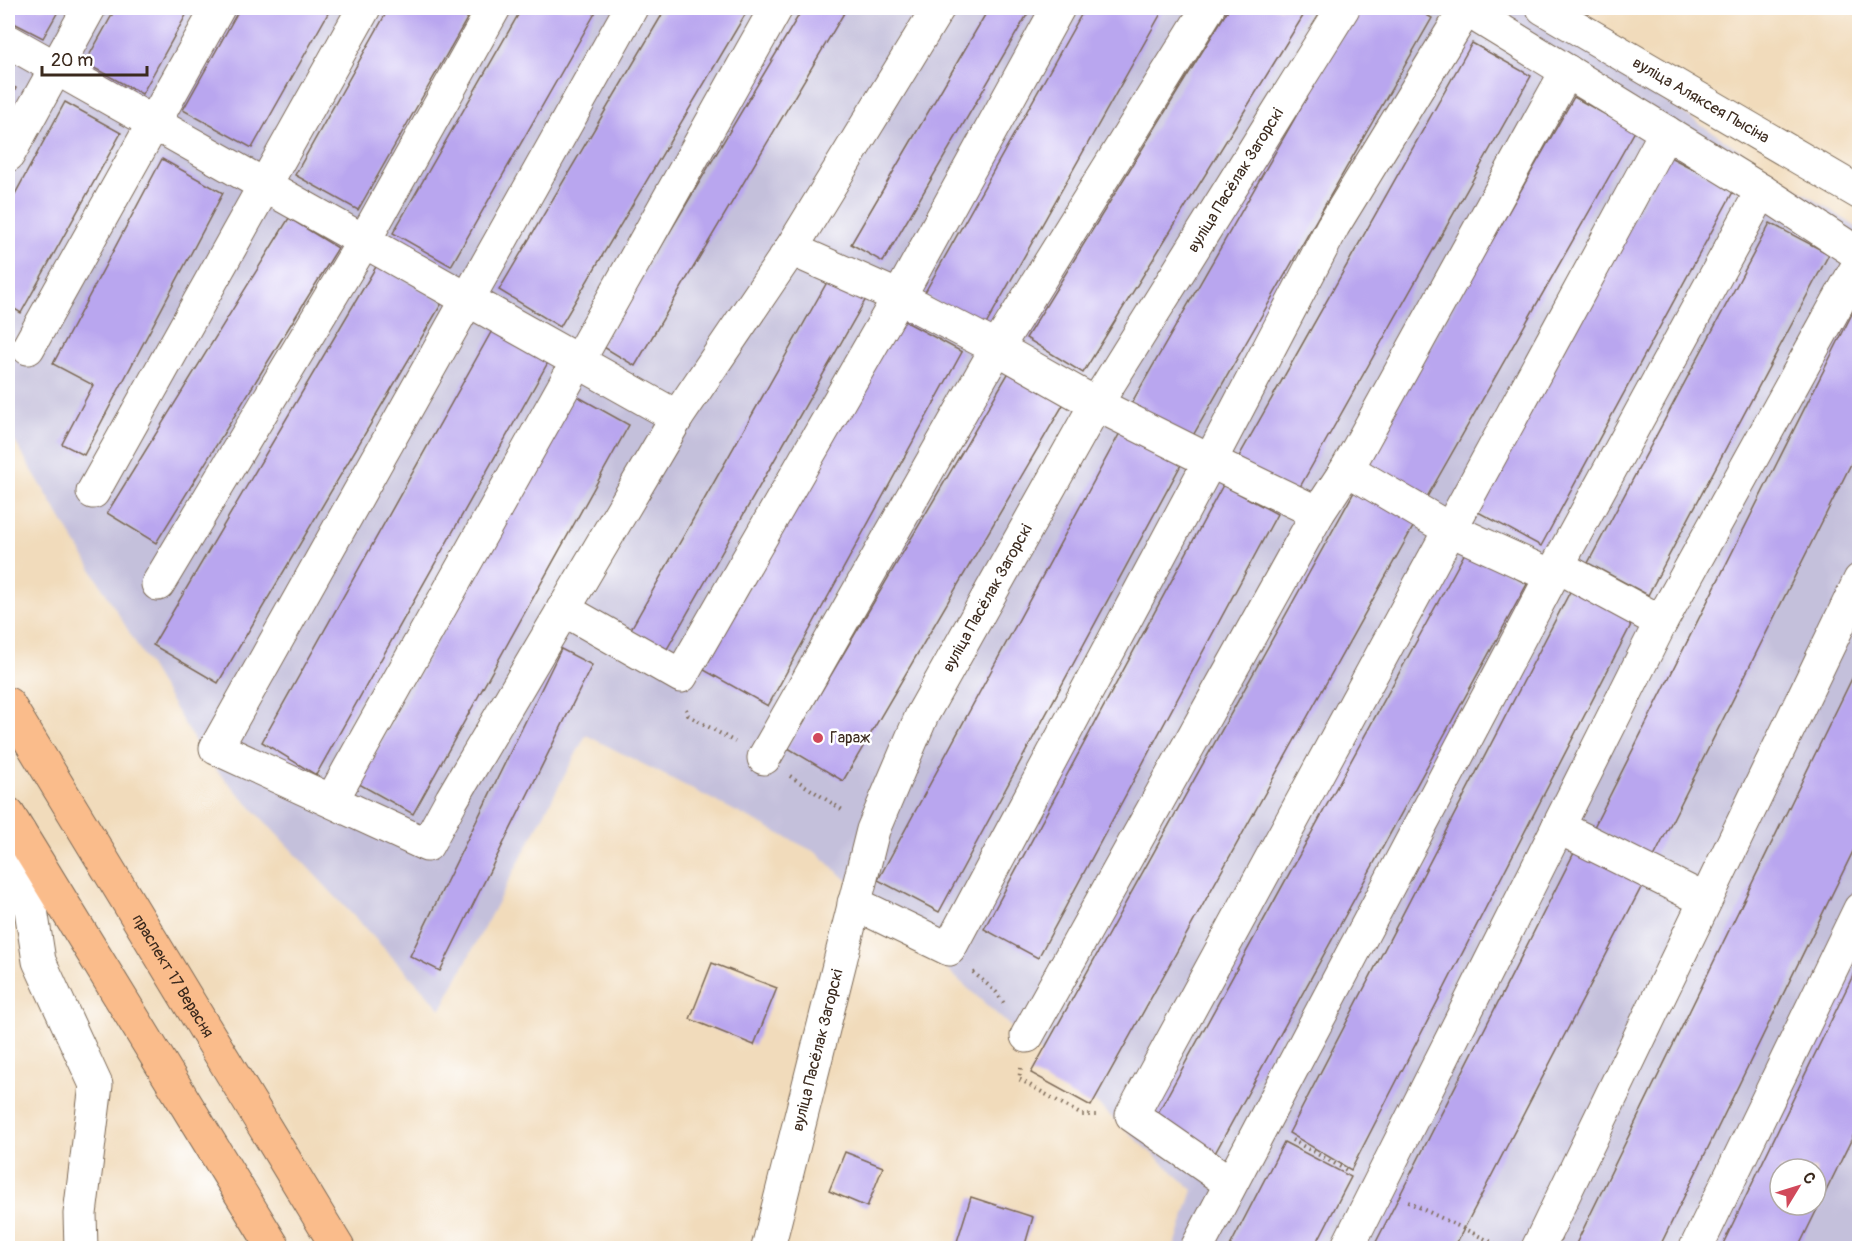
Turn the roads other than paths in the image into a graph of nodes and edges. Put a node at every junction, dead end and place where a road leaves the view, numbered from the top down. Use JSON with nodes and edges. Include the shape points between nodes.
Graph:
{"nodes":[{"id":1,"x":89,"y":8,"type":"edge"},
{"id":2,"x":218,"y":8,"type":"edge"},
{"id":3,"x":364,"y":8,"type":"edge"},
{"id":4,"x":494,"y":8,"type":"edge"},
{"id":5,"x":631,"y":8,"type":"edge"},
{"id":6,"x":776,"y":8,"type":"edge"},
{"id":7,"x":938,"y":8,"type":"edge"},
{"id":8,"x":1058,"y":8,"type":"edge"},
{"id":9,"x":1208,"y":8,"type":"edge"},
{"id":10,"x":1343,"y":8,"type":"edge"},
{"id":11,"x":1465,"y":8,"type":"edge"},
{"id":12,"x":1543,"y":8,"type":"edge"},
{"id":13,"x":8,"y":41,"type":"edge"},
{"id":14,"x":56,"y":68,"type":"junction"},
{"id":15,"x":1567,"y":71,"type":"junction"},
{"id":16,"x":154,"y":124,"type":"junction"},
{"id":17,"x":1666,"y":132,"type":"junction"},
{"id":18,"x":8,"y":154,"type":"edge"},
{"id":19,"x":264,"y":185,"type":"junction"},
{"id":20,"x":1762,"y":191,"type":"junction"},
{"id":21,"x":1860,"y":193,"type":"edge"},
{"id":22,"x":364,"y":241,"type":"junction"},
{"id":23,"x":791,"y":249,"type":"junction"},
{"id":24,"x":1860,"y":255,"type":"edge"},
{"id":25,"x":1860,"y":262,"type":"edge"},
{"id":26,"x":899,"y":297,"type":"junction"},
{"id":27,"x":467,"y":299,"type":"junction"},
{"id":28,"x":28,"y":348,"type":"dead end"},
{"id":29,"x":997,"y":348,"type":"junction"},
{"id":30,"x":578,"y":362,"type":"junction"},
{"id":31,"x":1096,"y":404,"type":"junction"},
{"id":32,"x":677,"y":417,"type":"junction"},
{"id":33,"x":1210,"y":461,"type":"junction"},
{"id":34,"x":1347,"y":469,"type":"junction"},
{"id":35,"x":93,"y":492,"type":"dead end"},
{"id":36,"x":1318,"y":513,"type":"junction"},
{"id":37,"x":1449,"y":529,"type":"junction"},
{"id":38,"x":1554,"y":572,"type":"junction"},
{"id":39,"x":1860,"y":580,"type":"edge"},
{"id":40,"x":158,"y":584,"type":"dead end"},
{"id":41,"x":563,"y":609,"type":"junction"},
{"id":42,"x":1661,"y":622,"type":"junction"},
{"id":43,"x":8,"y":704,"type":"edge"},
{"id":44,"x":764,"y":759,"type":"dead end"},
{"id":45,"x":332,"y":800,"type":"junction"},
{"id":46,"x":13,"y":823,"type":"edge"},
{"id":47,"x":1558,"y":827,"type":"junction"},
{"id":48,"x":1705,"y":900,"type":"junction"},
{"id":49,"x":854,"y":903,"type":"junction"},
{"id":50,"x":1860,"y":909,"type":"edge"},
{"id":51,"x":1027,"y":1036,"type":"dead end"},
{"id":52,"x":1230,"y":1183,"type":"junction"},
{"id":53,"x":81,"y":1248,"type":"edge"},
{"id":54,"x":274,"y":1248,"type":"edge"},
{"id":55,"x":338,"y":1248,"type":"edge"},
{"id":56,"x":768,"y":1248,"type":"edge"},
{"id":57,"x":1197,"y":1248,"type":"edge"},
{"id":58,"x":1347,"y":1248,"type":"edge"},
{"id":59,"x":1538,"y":1248,"type":"edge"},
{"id":60,"x":1696,"y":1248,"type":"edge"}],
"edges":[{"from":1,"to":14,"type":"street"},
{"from":2,"to":16,"type":"street"},
{"from":3,"to":19,"type":"street"},
{"from":4,"to":22,"type":"street"},
{"from":5,"to":27,"type":"street"},
{"from":6,"to":30,"type":"street"},
{"from":7,"to":23,"type":"street"},
{"from":8,"to":26,"type":"street"},
{"from":9,"to":29,"type":"street"},
{"from":10,"to":31,"type":"street","name":"вуліца Пасёлак Загорскі"},
{"from":11,"to":15,"type":"street"},
{"from":11,"to":33,"type":"street","via":[[1333,226]]},
{"from":12,"to":21,"type":"street","name":"вуліца Аляксея Пысіна"},
{"from":13,"to":14,"type":"street"},
{"from":14,"to":16,"type":"street"},
{"from":14,"to":18,"type":"street"},
{"from":15,"to":17,"type":"street"},
{"from":15,"to":34,"type":"street"},
{"from":16,"to":19,"type":"street"},
{"from":16,"to":28,"type":"street"},
{"from":17,"to":20,"type":"street"},
{"from":17,"to":37,"type":"street"},
{"from":19,"to":22,"type":"street"},
{"from":19,"to":35,"type":"street"},
{"from":20,"to":24,"type":"street"},
{"from":20,"to":38,"type":"street"},
{"from":22,"to":27,"type":"street"},
{"from":22,"to":40,"type":"street"},
{"from":23,"to":26,"type":"street"},
{"from":23,"to":32,"type":"street"},
{"from":25,"to":42,"type":"street"},
{"from":26,"to":29,"type":"street"},
{"from":26,"to":41,"type":"street","via":[[681,676]]},
{"from":27,"to":30,"type":"street"},
{"from":27,"to":45,"type":"street","via":[[216,748]]},
{"from":29,"to":31,"type":"street"},
{"from":29,"to":44,"type":"street"},
{"from":30,"to":32,"type":"street"},
{"from":30,"to":45,"type":"street"},
{"from":31,"to":33,"type":"street"},
{"from":31,"to":49,"type":"street","name":"вуліца Пасёлак Загорскі","via":[[922,715],[873,830]]},
{"from":32,"to":41,"type":"street"},
{"from":33,"to":36,"type":"street"},
{"from":33,"to":49,"type":"street","via":[[949,949]]},
{"from":34,"to":36,"type":"street"},
{"from":34,"to":37,"type":"street"},
{"from":36,"to":51,"type":"street"},
{"from":37,"to":38,"type":"street","via":[[1545,573]]},
{"from":37,"to":52,"type":"street","via":[[1132,1115]]},
{"from":38,"to":42,"type":"street","via":[[1565,570]]},
{"from":38,"to":52,"type":"street"},
{"from":39,"to":48,"type":"street"},
{"from":41,"to":45,"type":"street","via":[[427,845]]},
{"from":42,"to":47,"type":"street"},
{"from":43,"to":55,"type":"main road","name":"праспект 17 Верасня"},
{"from":46,"to":53,"type":"street","via":[[39,961],[96,1085],[80,1214]]},
{"from":46,"to":54,"type":"main road"},
{"from":47,"to":48,"type":"street"},
{"from":47,"to":58,"type":"street"},
{"from":48,"to":59,"type":"street"},
{"from":49,"to":56,"type":"street","name":"вуліца Пасёлак Загорскі"},
{"from":50,"to":60,"type":"street"},
{"from":52,"to":57,"type":"street"}]}
